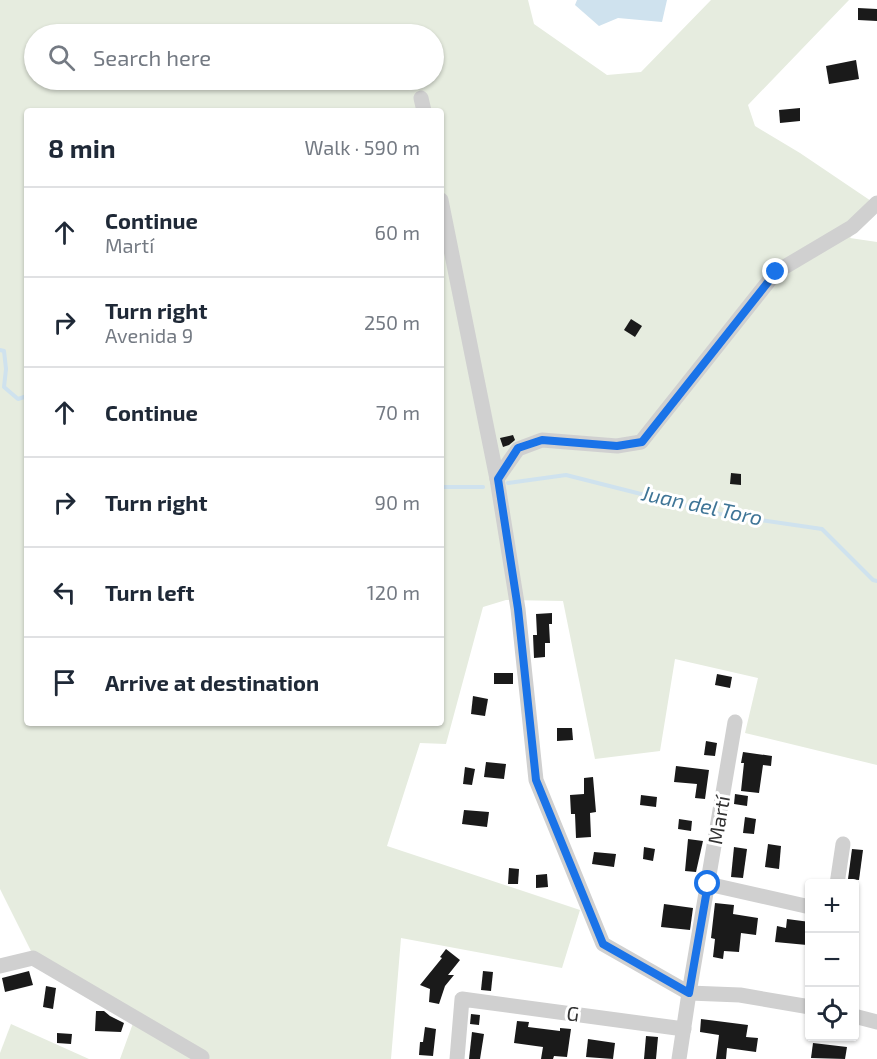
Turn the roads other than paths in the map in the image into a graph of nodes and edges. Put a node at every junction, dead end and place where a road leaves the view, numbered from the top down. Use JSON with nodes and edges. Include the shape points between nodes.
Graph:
{"nodes":[{"id":1,"x":877,"y":203,"type":"edge"},
{"id":2,"x":444,"y":215,"type":"edge"},
{"id":3,"x":498,"y":479,"type":"junction"},
{"id":4,"x":735,"y":722,"type":"dead end"},
{"id":5,"x":843,"y":844,"type":"dead end"},
{"id":6,"x":838,"y":879,"type":"edge"},
{"id":7,"x":708,"y":884,"type":"junction"},
{"id":8,"x":805,"y":906,"type":"edge"},
{"id":9,"x":0,"y":966,"type":"edge"},
{"id":10,"x":689,"y":993,"type":"junction"},
{"id":11,"x":805,"y":1006,"type":"edge"},
{"id":12,"x":859,"y":1017,"type":"edge"},
{"id":13,"x":877,"y":1022,"type":"edge"},
{"id":14,"x":684,"y":1029,"type":"junction"},
{"id":15,"x":202,"y":1057,"type":"dead end"},
{"id":16,"x":457,"y":1059,"type":"edge"},
{"id":17,"x":680,"y":1059,"type":"edge"}],
"edges":[{"from":1,"to":3,"type":"street","via":[[852,227],[776,272],[642,442],[617,446],[542,440],[518,448]]},
{"from":2,"to":3,"type":"street"},
{"from":3,"to":10,"type":"street","via":[[518,609],[536,780],[603,944]]},
{"from":4,"to":7,"type":"street","name":"Martí"},
{"from":5,"to":6,"type":"street"},
{"from":7,"to":8,"type":"street"},
{"from":7,"to":10,"type":"street","name":"Martí"},
{"from":9,"to":15,"type":"street","via":[[33,958]]},
{"from":10,"to":11,"type":"street","via":[[740,995]]},
{"from":10,"to":14,"type":"street","name":"Martí"},
{"from":12,"to":13,"type":"street"},
{"from":14,"to":16,"type":"street","name":"G","via":[[462,999]]},
{"from":14,"to":17,"type":"street","name":"Martí"}]}
